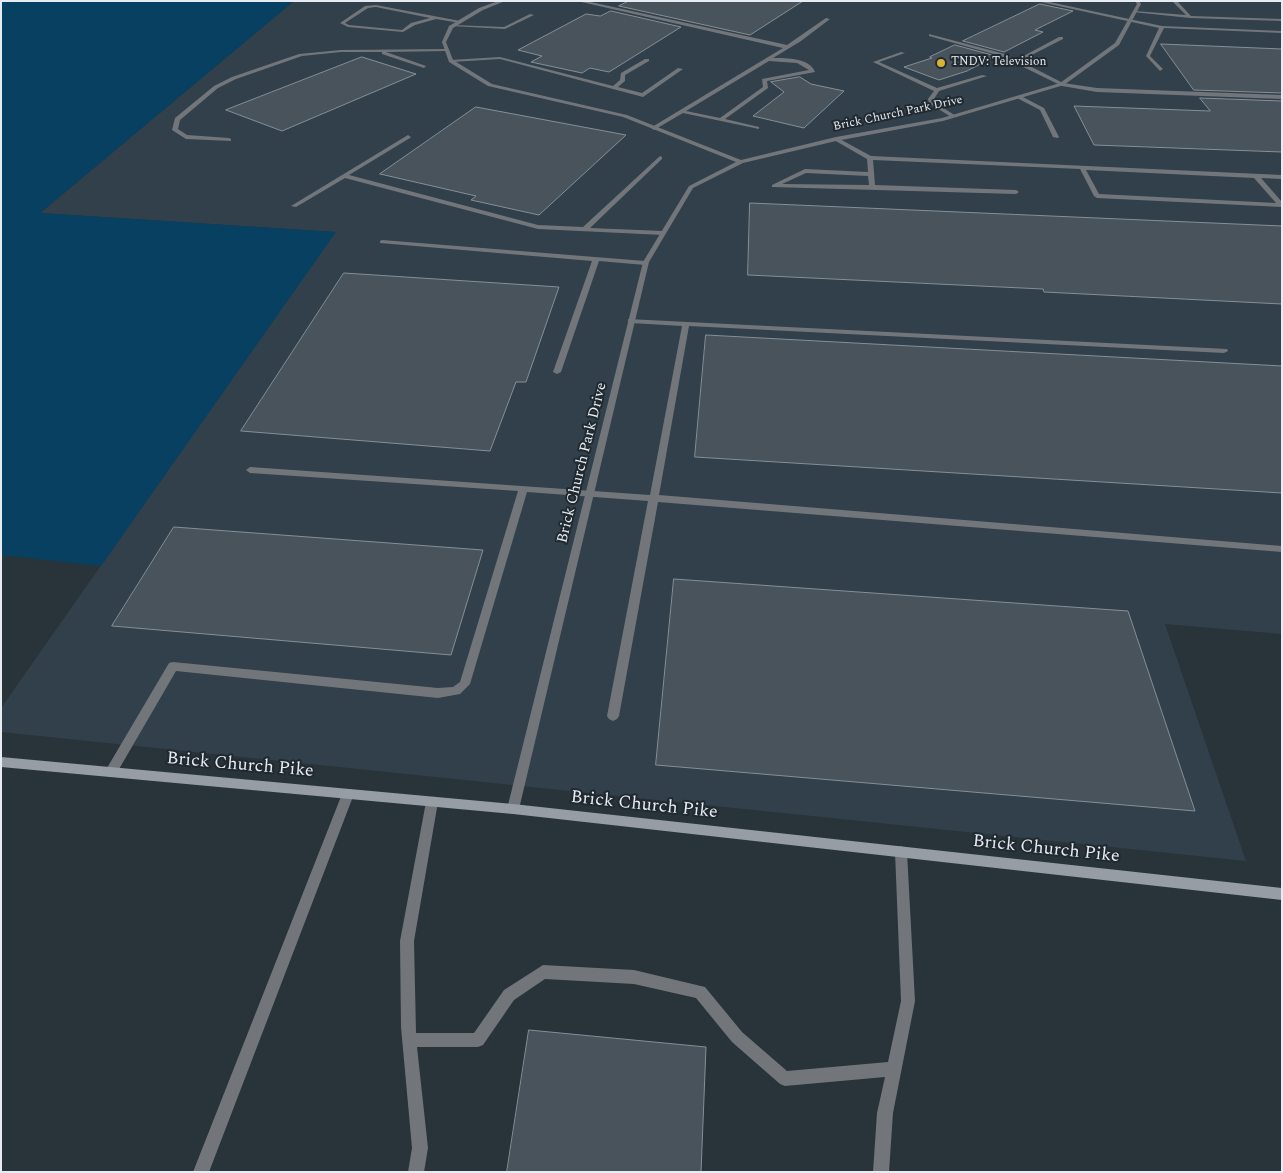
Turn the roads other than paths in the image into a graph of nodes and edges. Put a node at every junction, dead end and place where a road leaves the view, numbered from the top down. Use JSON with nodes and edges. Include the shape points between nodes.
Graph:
{"nodes":[{"id":1,"x":503,"y":1,"type":"edge"},
{"id":2,"x":579,"y":1,"type":"edge"},
{"id":3,"x":1038,"y":1,"type":"edge"},
{"id":4,"x":1137,"y":1,"type":"edge"},
{"id":5,"x":1174,"y":1,"type":"edge"},
{"id":6,"x":1135,"y":12,"type":"junction"},
{"id":7,"x":532,"y":15,"type":"dead end"},
{"id":8,"x":434,"y":18,"type":"junction"},
{"id":9,"x":1190,"y":18,"type":"junction"},
{"id":10,"x":828,"y":19,"type":"dead end"},
{"id":11,"x":1282,"y":20,"type":"edge"},
{"id":12,"x":460,"y":22,"type":"junction"},
{"id":13,"x":1129,"y":22,"type":"junction"},
{"id":14,"x":453,"y":26,"type":"junction"},
{"id":15,"x":1162,"y":27,"type":"junction"},
{"id":16,"x":1282,"y":32,"type":"edge"},
{"id":17,"x":931,"y":35,"type":"dead end"},
{"id":18,"x":1061,"y":38,"type":"dead end"},
{"id":19,"x":787,"y":47,"type":"junction"},
{"id":20,"x":376,"y":50,"type":"junction"},
{"id":21,"x":447,"y":50,"type":"junction"},
{"id":22,"x":902,"y":54,"type":"dead end"},
{"id":23,"x":768,"y":59,"type":"junction"},
{"id":24,"x":647,"y":60,"type":"dead end"},
{"id":25,"x":451,"y":61,"type":"junction"},
{"id":26,"x":1015,"y":62,"type":"junction"},
{"id":27,"x":424,"y":67,"type":"dead end"},
{"id":28,"x":680,"y":69,"type":"dead end"},
{"id":29,"x":1160,"y":69,"type":"dead end"},
{"id":30,"x":984,"y":76,"type":"dead end"},
{"id":31,"x":1062,"y":84,"type":"junction"},
{"id":32,"x":614,"y":87,"type":"junction"},
{"id":33,"x":937,"y":90,"type":"junction"},
{"id":34,"x":1019,"y":97,"type":"junction"},
{"id":35,"x":1282,"y":97,"type":"edge"},
{"id":36,"x":681,"y":111,"type":"junction"},
{"id":37,"x":953,"y":116,"type":"junction"},
{"id":38,"x":721,"y":120,"type":"junction"},
{"id":39,"x":654,"y":128,"type":"junction"},
{"id":40,"x":757,"y":128,"type":"dead end"},
{"id":41,"x":408,"y":137,"type":"dead end"},
{"id":42,"x":1056,"y":137,"type":"dead end"},
{"id":43,"x":836,"y":139,"type":"junction"},
{"id":44,"x":229,"y":140,"type":"dead end"},
{"id":45,"x":660,"y":158,"type":"dead end"},
{"id":46,"x":870,"y":158,"type":"junction"},
{"id":47,"x":742,"y":162,"type":"junction"},
{"id":48,"x":1083,"y":169,"type":"junction"},
{"id":49,"x":871,"y":174,"type":"junction"},
{"id":50,"x":344,"y":176,"type":"junction"},
{"id":51,"x":1256,"y":176,"type":"junction"},
{"id":52,"x":1282,"y":177,"type":"edge"},
{"id":53,"x":872,"y":187,"type":"junction"},
{"id":54,"x":1016,"y":192,"type":"dead end"},
{"id":55,"x":1281,"y":204,"type":"edge"},
{"id":56,"x":294,"y":206,"type":"dead end"},
{"id":57,"x":585,"y":229,"type":"junction"},
{"id":58,"x":663,"y":233,"type":"junction"},
{"id":59,"x":382,"y":242,"type":"dead end"},
{"id":60,"x":596,"y":259,"type":"junction"},
{"id":61,"x":645,"y":264,"type":"junction"},
{"id":62,"x":631,"y":321,"type":"junction"},
{"id":63,"x":686,"y":324,"type":"junction"},
{"id":64,"x":1224,"y":351,"type":"dead end"},
{"id":65,"x":557,"y":372,"type":"dead end"},
{"id":66,"x":250,"y":470,"type":"dead end"},
{"id":67,"x":524,"y":488,"type":"junction"},
{"id":68,"x":590,"y":493,"type":"junction"},
{"id":69,"x":654,"y":498,"type":"junction"},
{"id":70,"x":1282,"y":549,"type":"edge"},
{"id":71,"x":613,"y":716,"type":"dead end"},
{"id":72,"x":1,"y":762,"type":"edge"},
{"id":73,"x":111,"y":772,"type":"junction"},
{"id":74,"x":348,"y":794,"type":"junction"},
{"id":75,"x":432,"y":802,"type":"junction"},
{"id":76,"x":513,"y":809,"type":"junction"},
{"id":77,"x":901,"y":852,"type":"junction"},
{"id":78,"x":1282,"y":894,"type":"edge"},
{"id":79,"x":409,"y":1040,"type":"junction"},
{"id":80,"x":895,"y":1068,"type":"junction"},
{"id":81,"x":201,"y":1172,"type":"edge"},
{"id":82,"x":416,"y":1172,"type":"edge"},
{"id":83,"x":881,"y":1172,"type":"edge"}],
"edges":[{"from":1,"to":12,"type":"street"},
{"from":2,"to":19,"type":"street"},
{"from":3,"to":13,"type":"street"},
{"from":4,"to":6,"type":"street","name":"Brick Church Park Drive","via":[[1139,4]]},
{"from":5,"to":9,"type":"street"},
{"from":6,"to":9,"type":"street"},
{"from":6,"to":13,"type":"street","name":"Brick Church Park Drive"},
{"from":7,"to":14,"type":"street","via":[[505,28]]},
{"from":8,"to":8,"type":"street","via":[[366,7],[342,23],[398,32]]},
{"from":8,"to":12,"type":"street"},
{"from":9,"to":11,"type":"street"},
{"from":10,"to":19,"type":"street"},
{"from":12,"to":14,"type":"street"},
{"from":13,"to":15,"type":"street"},
{"from":13,"to":31,"type":"street","name":"Brick Church Park Drive","via":[[1117,44]]},
{"from":14,"to":21,"type":"street","via":[[444,42]]},
{"from":15,"to":16,"type":"street"},
{"from":15,"to":29,"type":"street","via":[[1161,34],[1150,46],[1148,56]]},
{"from":17,"to":26,"type":"street","via":[[1003,55]]},
{"from":18,"to":26,"type":"street"},
{"from":19,"to":23,"type":"street"},
{"from":20,"to":21,"type":"street"},
{"from":20,"to":27,"type":"street"},
{"from":20,"to":44,"type":"street","via":[[301,55],[234,78],[216,86],[176,119],[176,130],[186,137]]},
{"from":21,"to":25,"type":"street"},
{"from":22,"to":33,"type":"street","via":[[875,62]]},
{"from":23,"to":36,"type":"street"},
{"from":23,"to":38,"type":"street","via":[[808,64],[813,70],[764,80],[766,86]]},
{"from":24,"to":32,"type":"street","via":[[623,74],[622,81]]},
{"from":25,"to":32,"type":"street","via":[[500,58]]},
{"from":25,"to":39,"type":"street","via":[[490,85],[625,116]]},
{"from":26,"to":31,"type":"street"},
{"from":28,"to":32,"type":"street","via":[[643,95]]},
{"from":30,"to":33,"type":"street"},
{"from":31,"to":34,"type":"street","name":"Brick Church Park Drive"},
{"from":31,"to":35,"type":"street","via":[[1097,90]]},
{"from":33,"to":37,"type":"street","via":[[932,103]]},
{"from":34,"to":37,"type":"street","name":"Brick Church Park Drive"},
{"from":34,"to":42,"type":"street","via":[[1042,109]]},
{"from":36,"to":38,"type":"street"},
{"from":36,"to":39,"type":"street"},
{"from":37,"to":43,"type":"street","name":"Brick Church Park Drive"},
{"from":38,"to":40,"type":"street"},
{"from":39,"to":47,"type":"street"},
{"from":41,"to":50,"type":"street"},
{"from":43,"to":46,"type":"street"},
{"from":43,"to":47,"type":"street","name":"Brick Church Park Drive"},
{"from":45,"to":57,"type":"street"},
{"from":46,"to":48,"type":"street"},
{"from":46,"to":49,"type":"street"},
{"from":47,"to":58,"type":"street","name":"Brick Church Park Drive","via":[[691,187]]},
{"from":48,"to":51,"type":"street"},
{"from":48,"to":55,"type":"street","via":[[1097,196]]},
{"from":49,"to":53,"type":"street"},
{"from":49,"to":53,"type":"street","via":[[805,171],[774,186]]},
{"from":50,"to":56,"type":"street"},
{"from":50,"to":57,"type":"street","via":[[538,228]]},
{"from":51,"to":52,"type":"street"},
{"from":51,"to":55,"type":"street"},
{"from":53,"to":54,"type":"street"},
{"from":57,"to":58,"type":"street"},
{"from":58,"to":61,"type":"street","name":"Brick Church Park Drive"},
{"from":59,"to":60,"type":"street"},
{"from":60,"to":61,"type":"street"},
{"from":60,"to":65,"type":"street"},
{"from":61,"to":62,"type":"street","name":"Brick Church Park Drive"},
{"from":62,"to":63,"type":"street"},
{"from":62,"to":68,"type":"street","name":"Brick Church Park Drive"},
{"from":63,"to":64,"type":"street"},
{"from":63,"to":69,"type":"street"},
{"from":66,"to":67,"type":"street"},
{"from":67,"to":68,"type":"street"},
{"from":67,"to":73,"type":"street","via":[[465,684],[456,690],[438,693],[173,666]]},
{"from":68,"to":69,"type":"street"},
{"from":68,"to":76,"type":"street","name":"Brick Church Park Drive"},
{"from":69,"to":70,"type":"street"},
{"from":69,"to":71,"type":"street"},
{"from":72,"to":73,"type":"main road","name":"Brick Church Pike"},
{"from":73,"to":74,"type":"main road","name":"Brick Church Pike"},
{"from":74,"to":75,"type":"main road","name":"Brick Church Pike"},
{"from":74,"to":81,"type":"street"},
{"from":75,"to":76,"type":"main road","name":"Brick Church Pike"},
{"from":75,"to":79,"type":"street","via":[[407,941]]},
{"from":76,"to":77,"type":"main road","name":"Brick Church Pike"},
{"from":77,"to":78,"type":"main road","name":"Brick Church Pike"},
{"from":77,"to":80,"type":"street","via":[[908,1001]]},
{"from":79,"to":80,"type":"street","via":[[478,1040],[509,995],[543,972],[634,977],[700,992],[737,1037],[785,1079]]},
{"from":79,"to":82,"type":"street","via":[[420,1148]]},
{"from":80,"to":83,"type":"street","via":[[885,1113]]}]}
